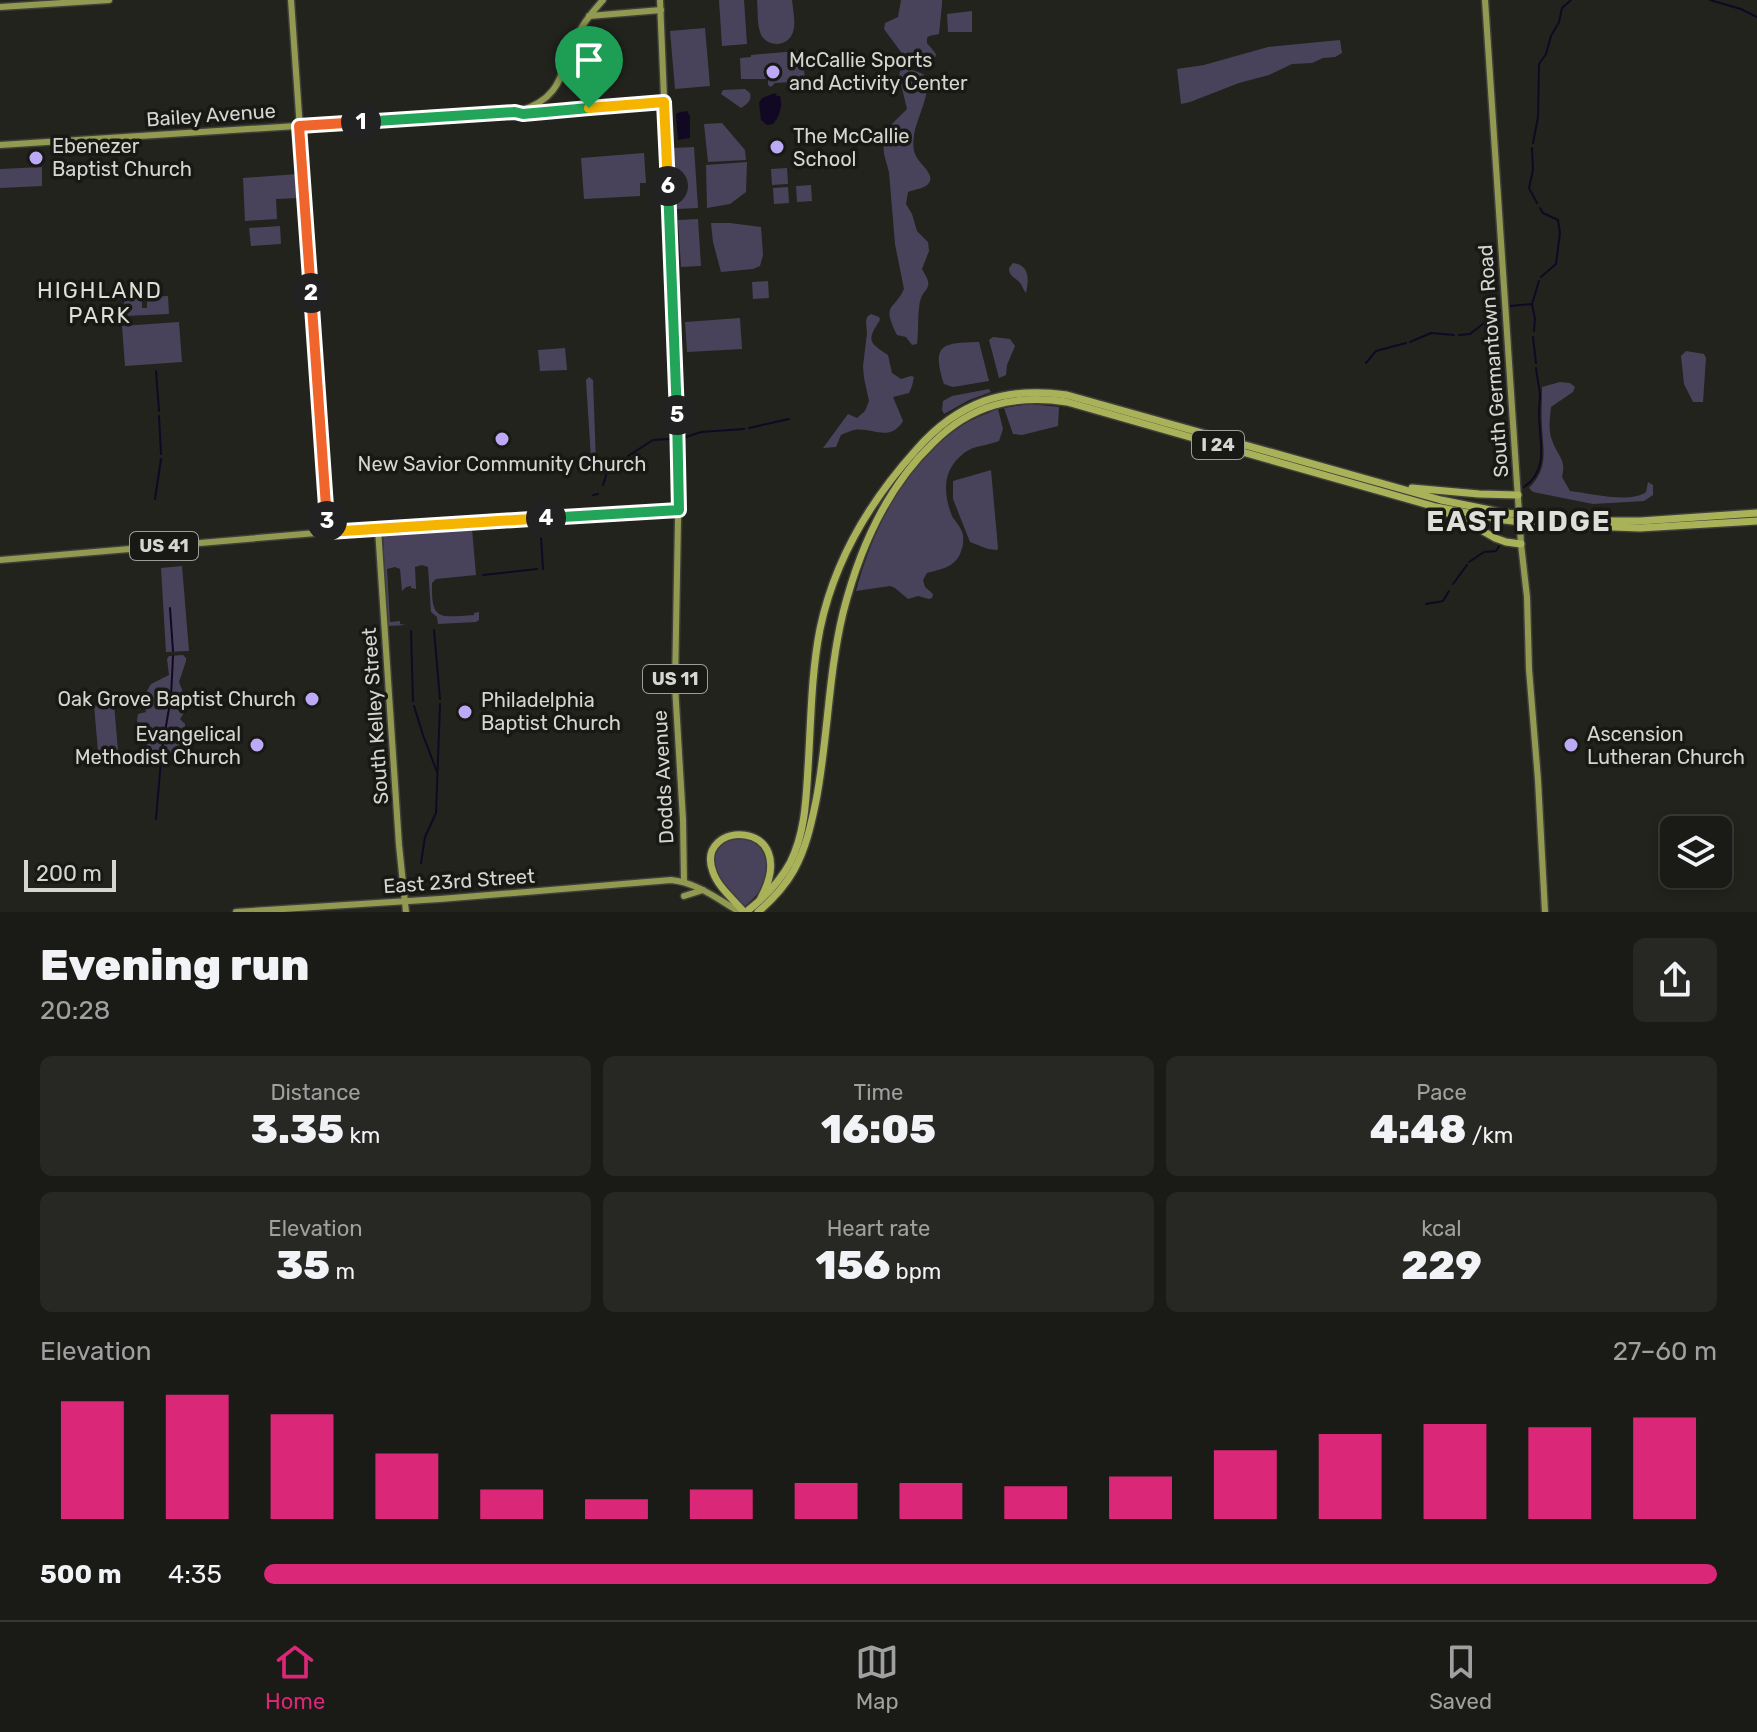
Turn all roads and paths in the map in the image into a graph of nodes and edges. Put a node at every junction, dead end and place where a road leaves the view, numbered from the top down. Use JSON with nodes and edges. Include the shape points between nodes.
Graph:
{"nodes":[{"id":1,"x":109,"y":0,"type":"edge"},
{"id":2,"x":291,"y":0,"type":"edge"},
{"id":3,"x":660,"y":0,"type":"edge"},
{"id":4,"x":1485,"y":0,"type":"edge"},
{"id":5,"x":602,"y":1,"type":"edge"},
{"id":6,"x":0,"y":7,"type":"edge"},
{"id":7,"x":661,"y":10,"type":"junction"},
{"id":8,"x":609,"y":14,"type":"junction"},
{"id":9,"x":589,"y":16,"type":"junction"},
{"id":10,"x":664,"y":102,"type":"junction"},
{"id":11,"x":515,"y":112,"type":"junction"},
{"id":12,"x":299,"y":126,"type":"junction"},
{"id":13,"x":0,"y":145,"type":"edge"},
{"id":14,"x":1393,"y":487,"type":"junction"},
{"id":15,"x":1518,"y":495,"type":"junction"},
{"id":16,"x":1436,"y":507,"type":"junction"},
{"id":17,"x":679,"y":510,"type":"junction"},
{"id":18,"x":1757,"y":513,"type":"edge"},
{"id":19,"x":1505,"y":516,"type":"junction"},
{"id":20,"x":1536,"y":520,"type":"junction"},
{"id":21,"x":1757,"y":521,"type":"edge"},
{"id":22,"x":378,"y":529,"type":"junction"},
{"id":23,"x":328,"y":532,"type":"junction"},
{"id":24,"x":1521,"y":544,"type":"junction"},
{"id":25,"x":0,"y":560,"type":"edge"},
{"id":26,"x":684,"y":870,"type":"junction"},
{"id":27,"x":667,"y":880,"type":"junction"},
{"id":28,"x":684,"y":882,"type":"junction"},
{"id":29,"x":703,"y":890,"type":"junction"},
{"id":30,"x":684,"y":896,"type":"dead end"},
{"id":31,"x":405,"y":901,"type":"junction"},
{"id":32,"x":760,"y":906,"type":"edge"},
{"id":33,"x":236,"y":912,"type":"edge"},
{"id":34,"x":406,"y":912,"type":"edge"},
{"id":35,"x":743,"y":912,"type":"edge"},
{"id":36,"x":1545,"y":912,"type":"edge"}],
"edges":[{"from":1,"to":6,"type":"main road"},
{"from":2,"to":12,"type":"main road"},
{"from":3,"to":7,"type":"main road","name":"Dodds Avenue","number":"US 11"},
{"from":4,"to":15,"type":"main road","name":"South Germantown Road"},
{"from":5,"to":8,"type":"main road"},
{"from":5,"to":9,"type":"main road"},
{"from":7,"to":8,"type":"main road"},
{"from":7,"to":10,"type":"main road","name":"Dodds Avenue","number":"US 11"},
{"from":8,"to":9,"type":"main road"},
{"from":9,"to":11,"type":"main road","via":[[557,85],[537,103]]},
{"from":10,"to":11,"type":"main road","name":"Bailey Avenue"},
{"from":10,"to":17,"type":"main road","name":"Dodds Avenue","number":"US 11"},
{"from":11,"to":12,"type":"main road","name":"Bailey Avenue"},
{"from":12,"to":13,"type":"main road","name":"Bailey Avenue"},
{"from":12,"to":23,"type":"main road"},
{"from":14,"to":15,"type":"highway"},
{"from":14,"to":19,"type":"highway","number":"I 24"},
{"from":14,"to":32,"type":"highway","number":"I 24","via":[[1052,393],[1001,395],[967,408],[905,461],[878,497],[836,575],[817,649],[801,834],[785,871]]},
{"from":15,"to":24,"type":"main road","name":"South Germantown Road"},
{"from":16,"to":19,"type":"highway","number":"I 24"},
{"from":16,"to":24,"type":"highway","via":[[1495,538]]},
{"from":16,"to":32,"type":"highway","number":"I 24","via":[[1049,399],[1004,401],[963,419],[910,466],[874,524],[843,614],[810,830],[793,872]]},
{"from":17,"to":22,"type":"main road","number":"US 41"},
{"from":17,"to":26,"type":"main road","name":"Dodds Avenue","number":"US 11","via":[[675,686]]},
{"from":18,"to":20,"type":"highway","number":"I 24","via":[[1640,521]]},
{"from":19,"to":20,"type":"highway","number":"I 24","bridge":true},
{"from":20,"to":21,"type":"highway","number":"I 24","via":[[1640,528]]},
{"from":22,"to":23,"type":"main road","number":"US 41"},
{"from":22,"to":31,"type":"main road","name":"South Kelley Street"},
{"from":23,"to":25,"type":"main road","number":"US 41"},
{"from":24,"to":36,"type":"main road","name":"South Germantown Road"},
{"from":26,"to":27,"type":"main road"},
{"from":26,"to":28,"type":"main road","name":"Dodds Avenue","number":"US 11"},
{"from":27,"to":28,"type":"main road","name":"East 23rd Street"},
{"from":27,"to":31,"type":"main road","name":"East 23rd Street"},
{"from":28,"to":29,"type":"main road","name":"East 23rd Street"},
{"from":29,"to":30,"type":"main road"},
{"from":29,"to":35,"type":"main road","name":"East 23rd Street"},
{"from":31,"to":33,"type":"main road","name":"East 23rd Street"},
{"from":31,"to":34,"type":"main road","name":"South Kelley Street"},
{"from":32,"to":35,"type":"highway","number":"I 24"},
{"from":32,"to":35,"type":"highway","via":[[770,860],[755,837],[733,834],[715,847],[711,868]]}]}
